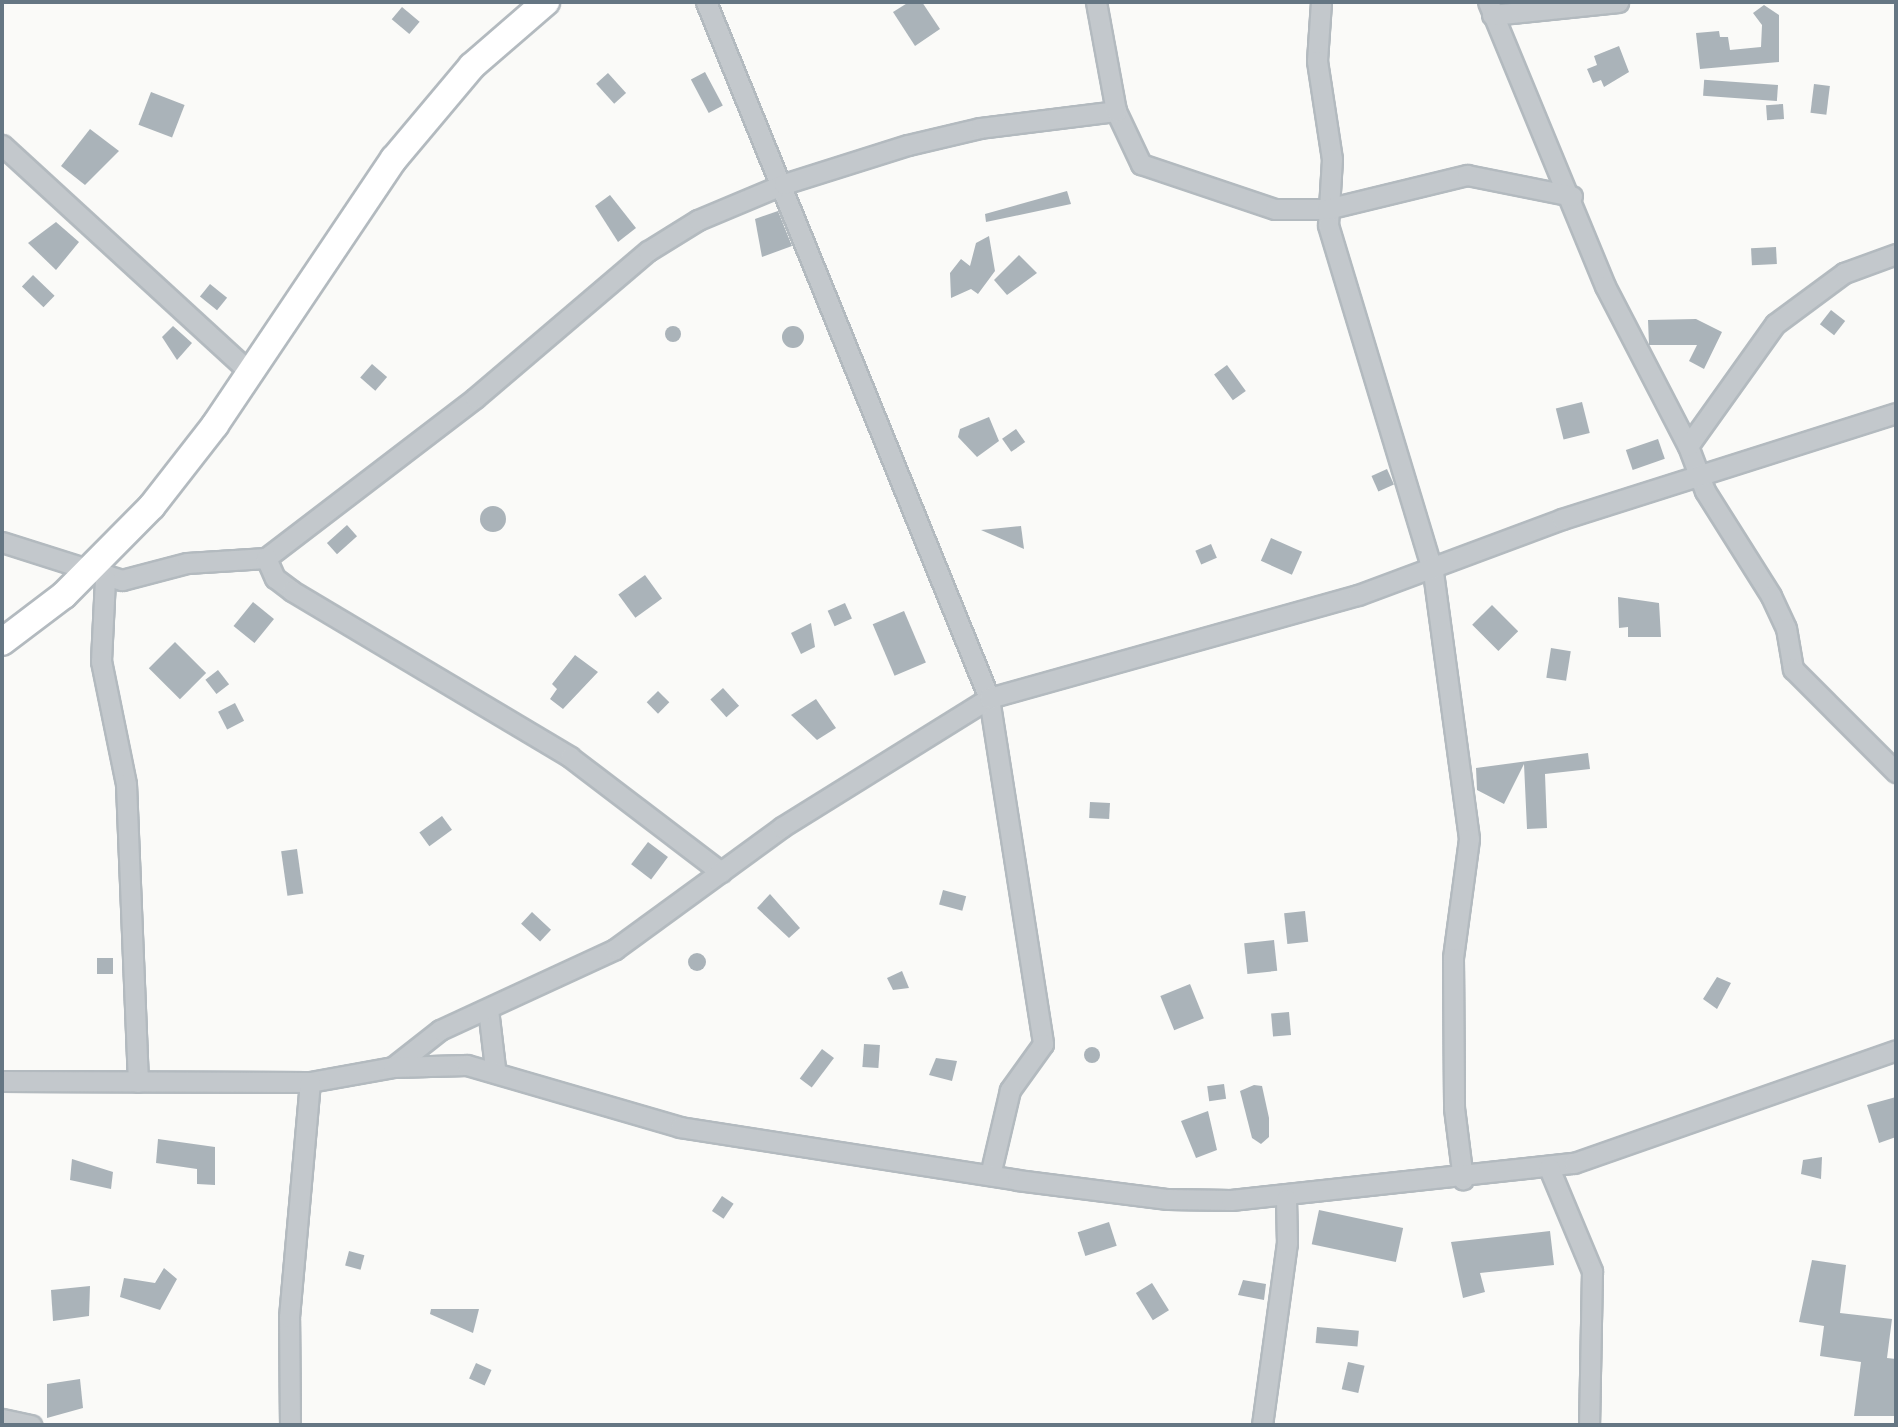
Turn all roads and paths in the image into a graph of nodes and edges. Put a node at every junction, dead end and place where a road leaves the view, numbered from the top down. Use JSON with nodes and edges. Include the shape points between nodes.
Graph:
{"nodes":[{"id":1,"x":546,"y":2,"type":"edge"},
{"id":2,"x":706,"y":2,"type":"edge"},
{"id":3,"x":1096,"y":2,"type":"edge"},
{"id":4,"x":1321,"y":2,"type":"edge"},
{"id":5,"x":1618,"y":2,"type":"edge"},
{"id":6,"x":1490,"y":8,"type":"edge"},
{"id":7,"x":1116,"y":111,"type":"junction"},
{"id":8,"x":2,"y":145,"type":"edge"},
{"id":9,"x":784,"y":184,"type":"junction"},
{"id":10,"x":1573,"y":196,"type":"junction"},
{"id":11,"x":1327,"y":209,"type":"junction"},
{"id":12,"x":1896,"y":254,"type":"edge"},
{"id":13,"x":250,"y":372,"type":"junction"},
{"id":14,"x":1896,"y":414,"type":"edge"},
{"id":15,"x":1688,"y":446,"type":"junction"},
{"id":16,"x":1702,"y":479,"type":"junction"},
{"id":17,"x":2,"y":542,"type":"edge"},
{"id":18,"x":266,"y":558,"type":"junction"},
{"id":19,"x":1433,"y":572,"type":"junction"},
{"id":20,"x":96,"y":576,"type":"junction"},
{"id":21,"x":2,"y":642,"type":"edge"},
{"id":22,"x":989,"y":698,"type":"junction"},
{"id":23,"x":1896,"y":772,"type":"edge"},
{"id":24,"x":721,"y":872,"type":"junction"},
{"id":25,"x":488,"y":1009,"type":"junction"},
{"id":26,"x":1896,"y":1050,"type":"edge"},
{"id":27,"x":393,"y":1067,"type":"junction"},
{"id":28,"x":495,"y":1068,"type":"junction"},
{"id":29,"x":2,"y":1081,"type":"edge"},
{"id":30,"x":138,"y":1082,"type":"junction"},
{"id":31,"x":310,"y":1082,"type":"junction"},
{"id":32,"x":1549,"y":1168,"type":"junction"},
{"id":33,"x":990,"y":1175,"type":"junction"},
{"id":34,"x":1463,"y":1179,"type":"junction"},
{"id":35,"x":1286,"y":1199,"type":"junction"},
{"id":36,"x":2,"y":1419,"type":"edge"},
{"id":37,"x":31,"y":1425,"type":"edge"},
{"id":38,"x":290,"y":1425,"type":"edge"},
{"id":39,"x":1262,"y":1425,"type":"edge"},
{"id":40,"x":1589,"y":1425,"type":"edge"}],
"edges":[{"from":1,"to":13,"type":"street","via":[[431,113],[363,202]]},
{"from":2,"to":9,"type":"street"},
{"from":3,"to":7,"type":"street"},
{"from":4,"to":11,"type":"street","via":[[1317,61],[1332,159]]},
{"from":5,"to":6,"type":"street"},
{"from":6,"to":10,"type":"street"},
{"from":7,"to":9,"type":"street","via":[[980,128]]},
{"from":7,"to":11,"type":"street","via":[[1133,158],[1150,169],[1275,209]]},
{"from":8,"to":13,"type":"street"},
{"from":9,"to":18,"type":"street","via":[[729,205],[648,251],[475,398]]},
{"from":9,"to":22,"type":"street"},
{"from":10,"to":11,"type":"street","via":[[1467,175]]},
{"from":10,"to":15,"type":"street","via":[[1605,286]]},
{"from":11,"to":19,"type":"street"},
{"from":12,"to":15,"type":"street","via":[[1844,273],[1775,324]]},
{"from":13,"to":20,"type":"street"},
{"from":14,"to":16,"type":"street"},
{"from":15,"to":16,"type":"street"},
{"from":16,"to":19,"type":"street","via":[[1562,519]]},
{"from":16,"to":23,"type":"street","via":[[1776,607],[1802,683]]},
{"from":17,"to":20,"type":"street"},
{"from":18,"to":20,"type":"street","via":[[203,561],[137,579]]},
{"from":18,"to":24,"type":"street","via":[[275,578],[292,591],[569,757]]},
{"from":19,"to":22,"type":"street"},
{"from":19,"to":34,"type":"street","via":[[1469,838],[1453,958],[1452,1032]]},
{"from":20,"to":21,"type":"street"},
{"from":20,"to":30,"type":"street","via":[[101,661],[126,784]]},
{"from":22,"to":24,"type":"street"},
{"from":22,"to":33,"type":"street","via":[[1043,1044],[1010,1090]]},
{"from":24,"to":25,"type":"street","via":[[615,949]]},
{"from":25,"to":27,"type":"street","via":[[418,1043]]},
{"from":25,"to":28,"type":"street"},
{"from":26,"to":32,"type":"street","via":[[1626,1149]]},
{"from":27,"to":28,"type":"street"},
{"from":27,"to":31,"type":"street"},
{"from":28,"to":33,"type":"street","via":[[634,1118]]},
{"from":29,"to":30,"type":"street"},
{"from":30,"to":31,"type":"street"},
{"from":31,"to":38,"type":"street","via":[[290,1305]]},
{"from":32,"to":34,"type":"street"},
{"from":32,"to":40,"type":"street","via":[[1592,1270]]},
{"from":33,"to":35,"type":"street","via":[[1168,1199]]},
{"from":34,"to":35,"type":"street"},
{"from":35,"to":39,"type":"street","via":[[1287,1243]]},
{"from":36,"to":37,"type":"street"}]}
